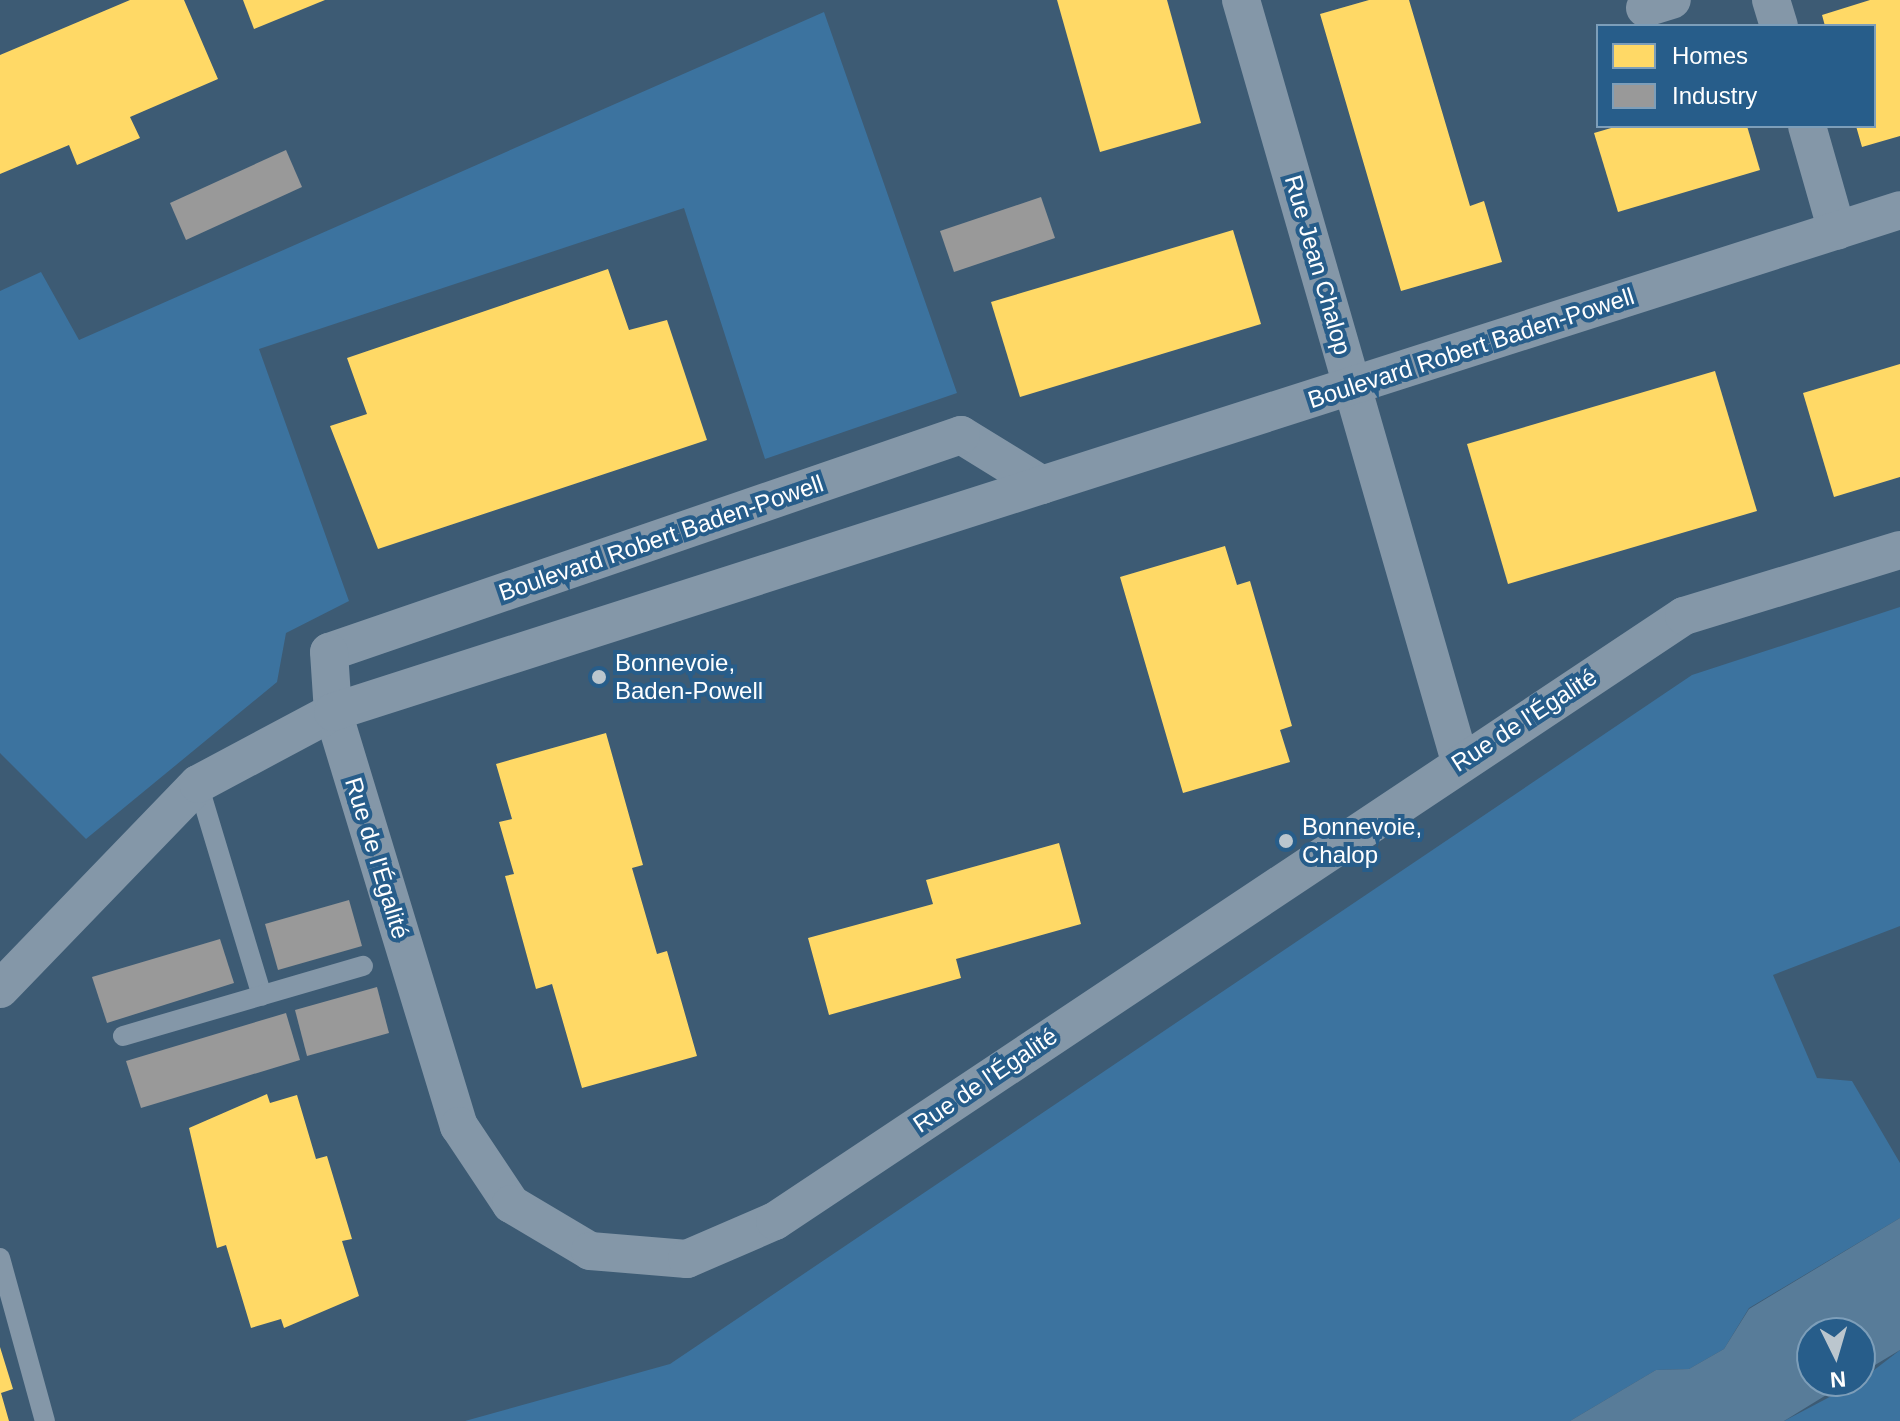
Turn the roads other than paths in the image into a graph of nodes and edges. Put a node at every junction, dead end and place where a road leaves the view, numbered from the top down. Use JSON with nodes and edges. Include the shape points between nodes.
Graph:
{"nodes":[{"id":1,"x":1241,"y":0,"type":"edge"},
{"id":2,"x":1771,"y":0,"type":"edge"},
{"id":3,"x":1778,"y":24,"type":"edge"},
{"id":4,"x":1808,"y":128,"type":"edge"},
{"id":5,"x":1900,"y":210,"type":"edge"},
{"id":6,"x":1837,"y":231,"type":"junction"},
{"id":7,"x":1353,"y":386,"type":"junction"},
{"id":8,"x":1042,"y":485,"type":"junction"},
{"id":9,"x":1900,"y":550,"type":"edge"},
{"id":10,"x":333,"y":712,"type":"junction"},
{"id":11,"x":1460,"y":761,"type":"junction"},
{"id":12,"x":198,"y":784,"type":"junction"},
{"id":13,"x":363,"y":966,"type":"dead end"},
{"id":14,"x":0,"y":989,"type":"edge"},
{"id":15,"x":262,"y":996,"type":"junction"},
{"id":16,"x":123,"y":1036,"type":"dead end"},
{"id":17,"x":0,"y":1258,"type":"edge"},
{"id":18,"x":45,"y":1421,"type":"edge"}],
"edges":[{"from":1,"to":7,"type":"street","name":"Rue Jean Chalop"},
{"from":2,"to":3,"type":"street"},
{"from":4,"to":6,"type":"street"},
{"from":5,"to":6,"type":"street","name":"Boulevard Robert Baden-Powell"},
{"from":6,"to":7,"type":"street","name":"Boulevard Robert Baden-Powell"},
{"from":7,"to":8,"type":"street","name":"Boulevard Robert Baden-Powell"},
{"from":7,"to":11,"type":"street","name":"Rue Jean Chalop"},
{"from":8,"to":10,"type":"street","name":"Boulevard Robert Baden-Powell"},
{"from":8,"to":10,"type":"street","name":"Boulevard Robert Baden-Powell","via":[[961,435],[329,652]]},
{"from":9,"to":11,"type":"street","name":"Rue de l'Égalité","via":[[1684,616]]},
{"from":10,"to":11,"type":"street","name":"Rue de l'Égalité","via":[[459,1126],[511,1204],[590,1251],[687,1259],[775,1221]]},
{"from":10,"to":12,"type":"street","name":"Boulevard Robert Baden-Powell"},
{"from":12,"to":14,"type":"street","name":"Boulevard Robert Baden-Powell"},
{"from":12,"to":15,"type":"lane"},
{"from":13,"to":15,"type":"lane"},
{"from":15,"to":16,"type":"lane"},
{"from":17,"to":18,"type":"lane"}]}
